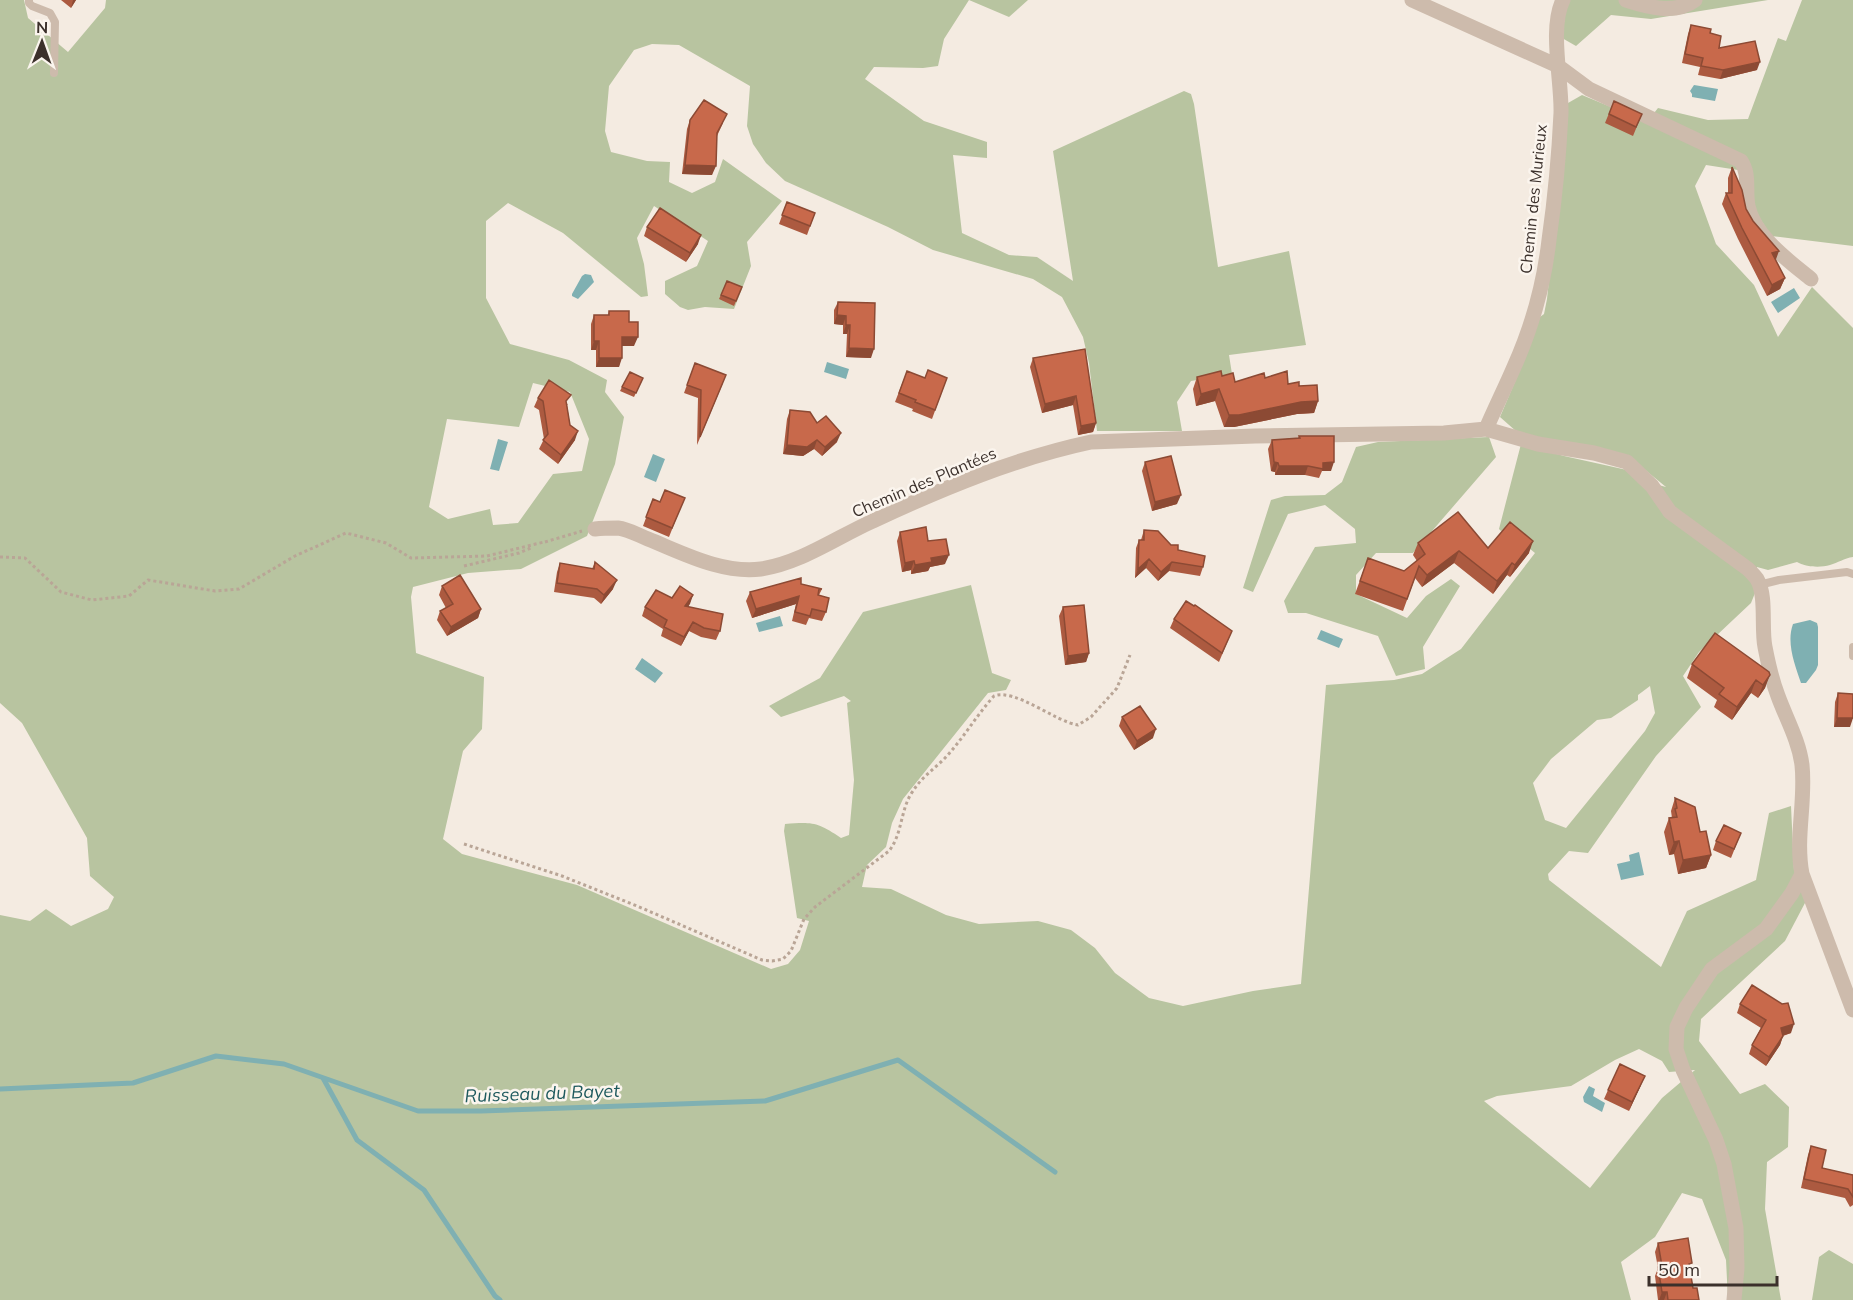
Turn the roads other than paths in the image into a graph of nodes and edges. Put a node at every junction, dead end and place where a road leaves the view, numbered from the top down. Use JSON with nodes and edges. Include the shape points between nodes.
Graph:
{"nodes":[{"id":1,"x":29,"y":0,"type":"edge"},
{"id":2,"x":1412,"y":0,"type":"edge"},
{"id":3,"x":1563,"y":0,"type":"edge"},
{"id":4,"x":1626,"y":0,"type":"edge"},
{"id":5,"x":1695,"y":0,"type":"edge"},
{"id":6,"x":1558,"y":66,"type":"junction"},
{"id":7,"x":54,"y":73,"type":"dead end"},
{"id":8,"x":1811,"y":279,"type":"dead end"},
{"id":9,"x":1486,"y":429,"type":"junction"},
{"id":10,"x":595,"y":529,"type":"road end"},
{"id":11,"x":1853,"y":574,"type":"edge"},
{"id":12,"x":1759,"y":585,"type":"junction"},
{"id":13,"x":1853,"y":647,"type":"edge"},
{"id":14,"x":1853,"y":656,"type":"edge"},
{"id":15,"x":1802,"y":874,"type":"junction"},
{"id":16,"x":1853,"y":1010,"type":"edge"},
{"id":17,"x":1734,"y":1300,"type":"edge"}],
"edges":[{"from":1,"to":7,"type":"lane","via":[[32,6],[50,13],[54,22]]},
{"from":2,"to":6,"type":"street"},
{"from":3,"to":6,"type":"street","name":"Chemin des Murieux","via":[[1558,22]]},
{"from":4,"to":5,"type":"street","via":[[1666,9]]},
{"from":6,"to":8,"type":"street","via":[[1589,89],[1741,161],[1752,219],[1784,258]]},
{"from":6,"to":9,"type":"street","name":"Chemin des Murieux","via":[[1561,112],[1546,265],[1522,346]]},
{"from":9,"to":10,"type":"street","name":"Chemin des Plantées","via":[[1444,434],[1091,442],[969,478],[798,557],[762,568],[744,570],[708,563],[621,528]]},
{"from":9,"to":12,"type":"street","via":[[1627,462],[1652,486],[1670,512],[1748,569]]},
{"from":11,"to":12,"type":"lane"},
{"from":12,"to":15,"type":"street","via":[[1764,644],[1802,765]]},
{"from":13,"to":14,"type":"lane"},
{"from":15,"to":16,"type":"street"},
{"from":15,"to":17,"type":"street","via":[[1766,929],[1712,969],[1677,1027],[1676,1049],[1683,1070],[1724,1164],[1736,1228]]}]}
